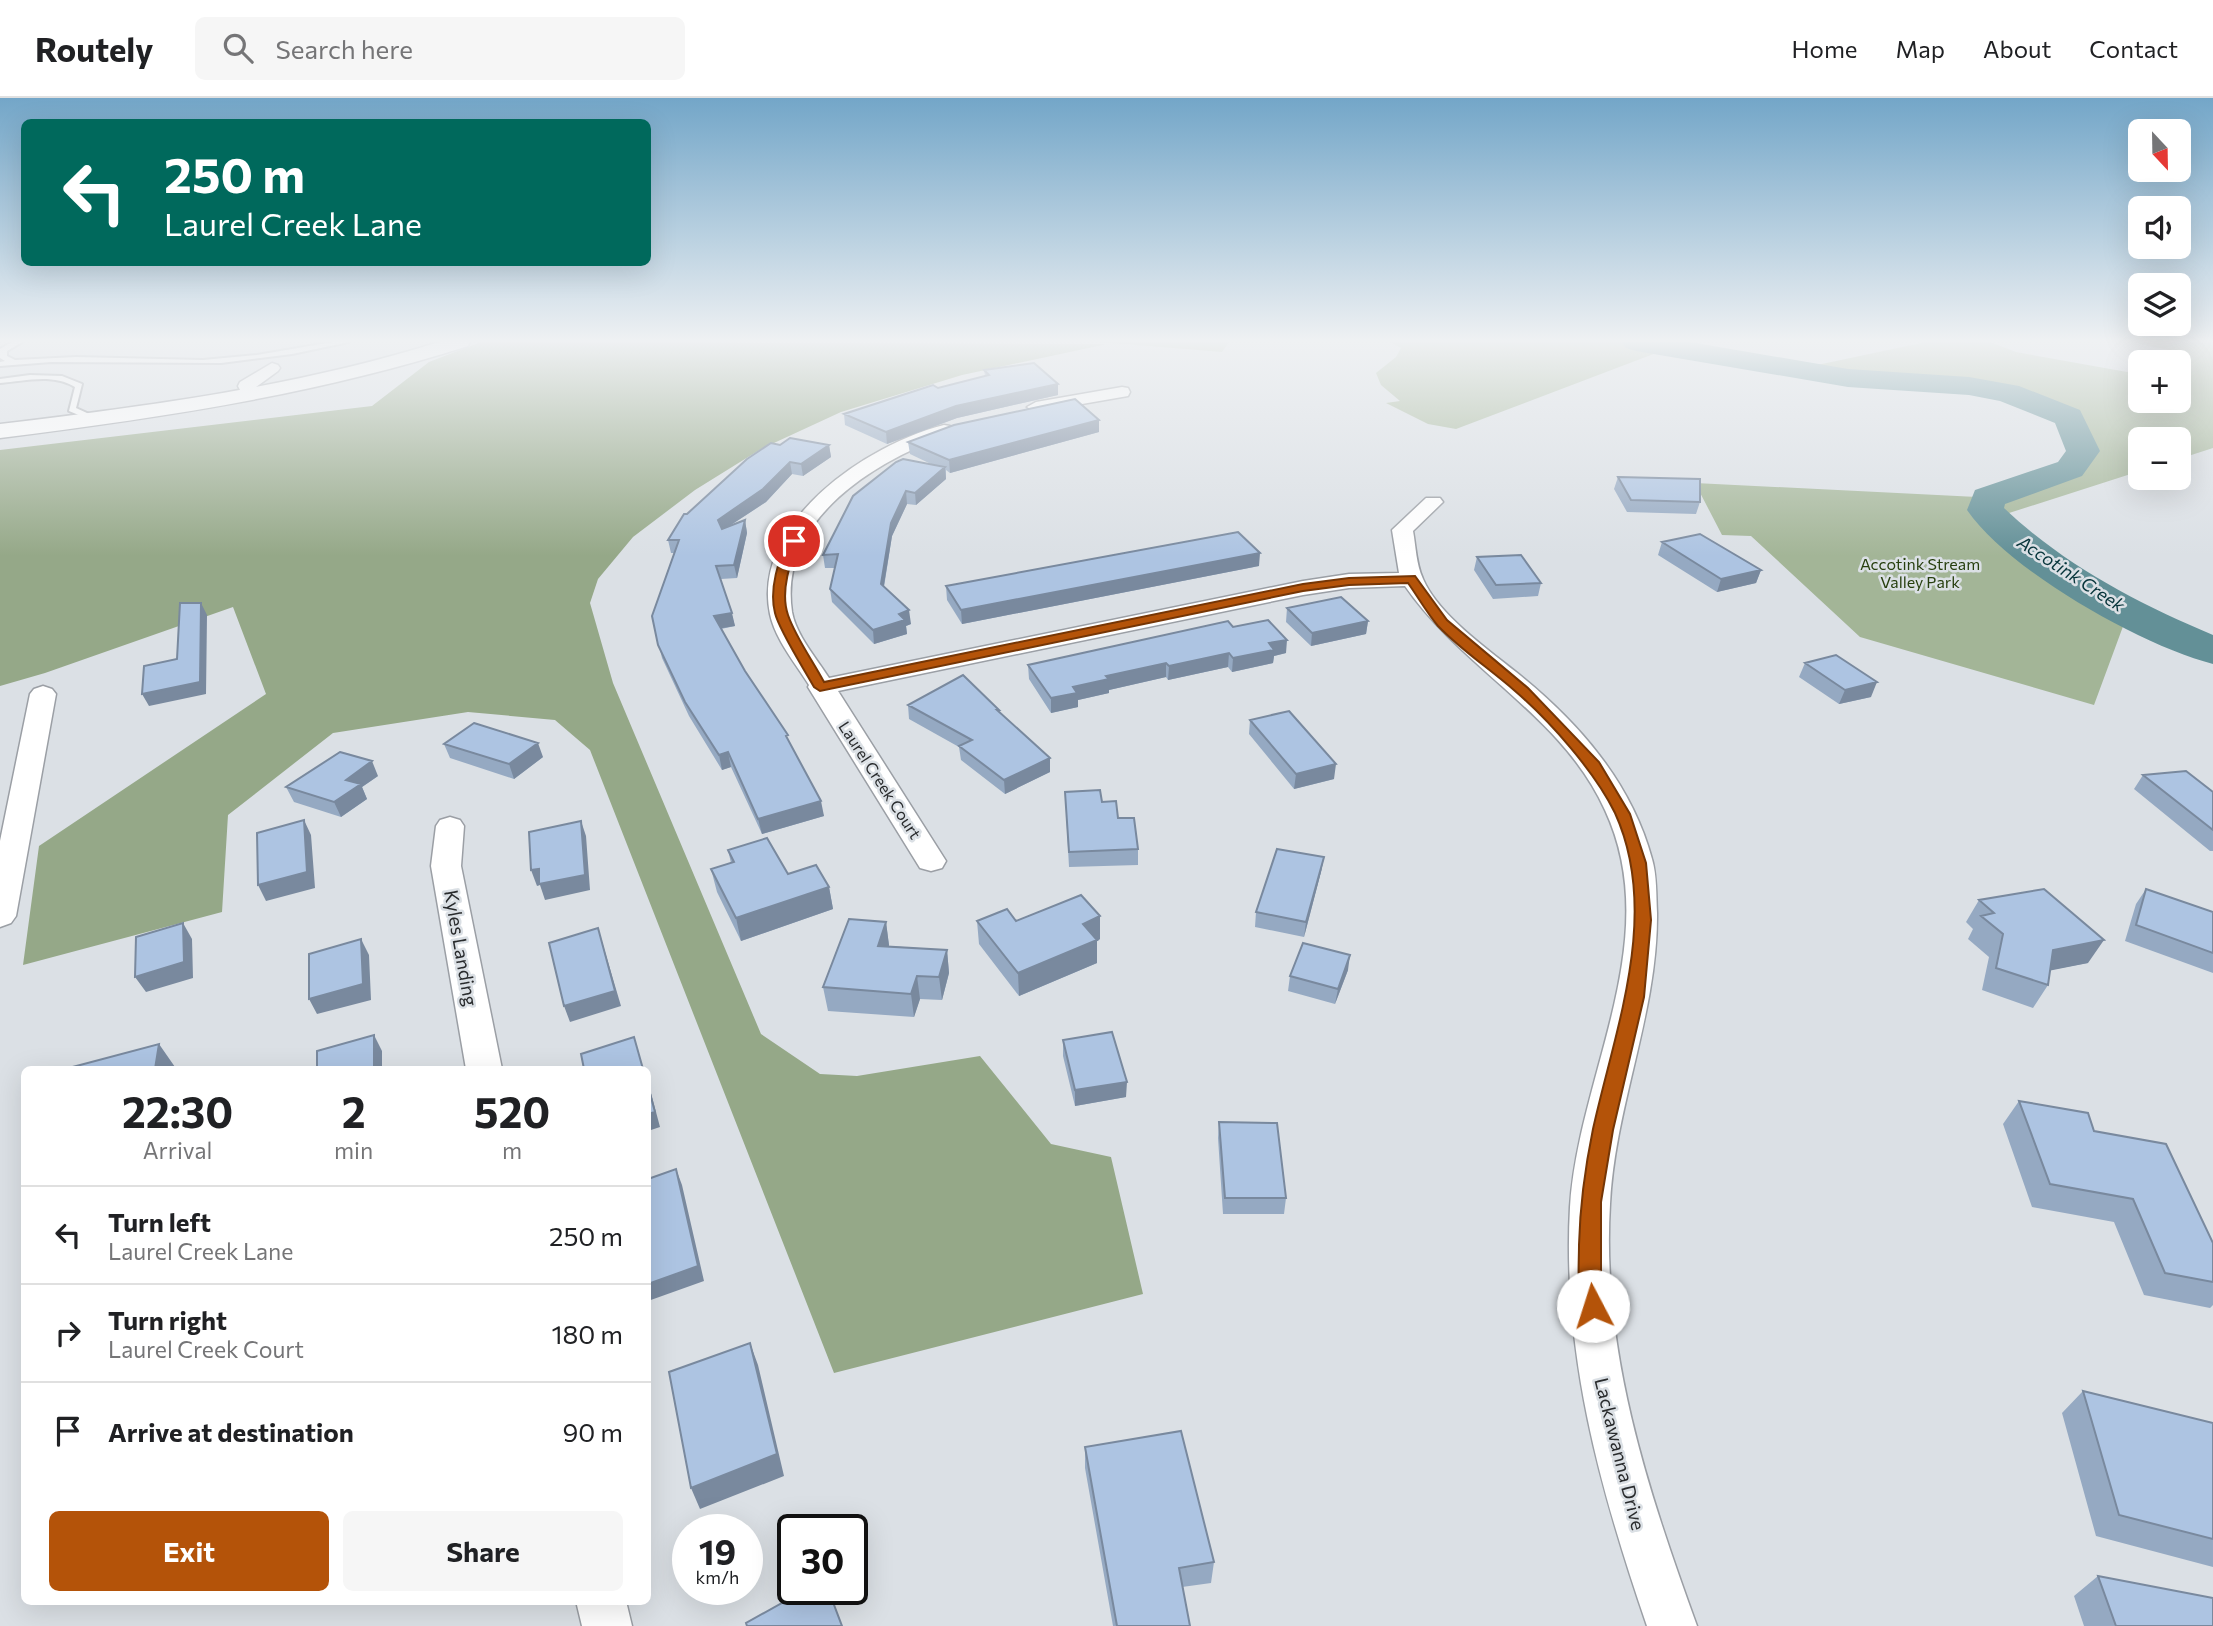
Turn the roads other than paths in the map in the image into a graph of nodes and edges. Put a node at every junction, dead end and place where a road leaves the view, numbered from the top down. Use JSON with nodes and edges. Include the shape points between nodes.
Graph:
{"nodes":[{"id":1,"x":42,"y":413,"type":"edge"},
{"id":2,"x":81,"y":413,"type":"edge"},
{"id":3,"x":134,"y":413,"type":"edge"},
{"id":4,"x":0,"y":418,"type":"edge"},
{"id":5,"x":96,"y":419,"type":"junction"},
{"id":6,"x":960,"y":426,"type":"edge"},
{"id":7,"x":0,"y":431,"type":"edge"},
{"id":8,"x":1433,"y":502,"type":"dead end"},
{"id":9,"x":1411,"y":579,"type":"junction"},
{"id":10,"x":820,"y":687,"type":"junction"},
{"id":11,"x":43,"y":694,"type":"dead end"},
{"id":12,"x":450,"y":826,"type":"dead end"},
{"id":13,"x":931,"y":861,"type":"dead end"},
{"id":14,"x":0,"y":916,"type":"edge"},
{"id":15,"x":483,"y":1066,"type":"edge"},
{"id":16,"x":602,"y":1605,"type":"edge"},
{"id":17,"x":607,"y":1626,"type":"edge"},
{"id":18,"x":1672,"y":1626,"type":"edge"}],
"edges":[{"from":1,"to":4,"type":"street"},
{"from":2,"to":5,"type":"lane"},
{"from":3,"to":5,"type":"street"},
{"from":5,"to":7,"type":"street"},
{"from":6,"to":10,"type":"street","name":"Laurel Creek Court","via":[[845,479],[803,524],[786,557],[781,613]]},
{"from":8,"to":9,"type":"street","name":"Lackawanna Drive","via":[[1402,530]]},
{"from":9,"to":10,"type":"street","via":[[1303,588]]},
{"from":9,"to":18,"type":"street","name":"Lackawanna Drive","via":[[1442,623],[1523,690],[1594,765],[1623,814],[1638,863],[1642,920],[1635,997],[1590,1202],[1590,1278],[1601,1386],[1615,1450]]},
{"from":10,"to":13,"type":"street","name":"Laurel Creek Court"},
{"from":11,"to":14,"type":"street"},
{"from":12,"to":15,"type":"street","name":"Kyles Landing","via":[[446,866]]},
{"from":16,"to":17,"type":"street"}]}
